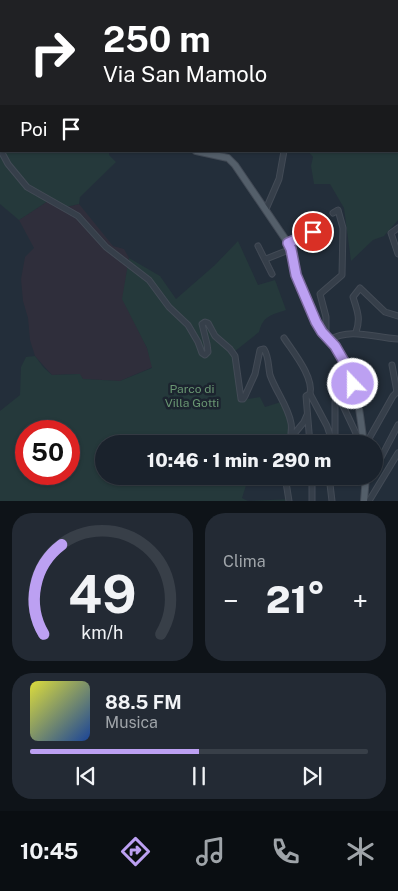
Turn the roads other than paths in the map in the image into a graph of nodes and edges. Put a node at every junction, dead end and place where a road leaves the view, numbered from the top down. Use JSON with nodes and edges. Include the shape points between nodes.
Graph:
{"nodes":[{"id":1,"x":2,"y":152,"type":"edge"},
{"id":2,"x":204,"y":152,"type":"edge"},
{"id":3,"x":284,"y":152,"type":"edge"},
{"id":4,"x":227,"y":155,"type":"edge"},
{"id":5,"x":266,"y":209,"type":"junction"},
{"id":6,"x":333,"y":213,"type":"dead end"},
{"id":7,"x":398,"y":228,"type":"edge"},
{"id":8,"x":313,"y":232,"type":"dead end"},
{"id":9,"x":258,"y":246,"type":"dead end"},
{"id":10,"x":289,"y":246,"type":"junction"},
{"id":11,"x":398,"y":254,"type":"edge"},
{"id":12,"x":266,"y":260,"type":"junction"},
{"id":13,"x":272,"y":274,"type":"dead end"},
{"id":14,"x":398,"y":316,"type":"edge"},
{"id":15,"x":356,"y":332,"type":"junction"},
{"id":16,"x":284,"y":338,"type":"dead end"},
{"id":17,"x":327,"y":338,"type":"junction"},
{"id":18,"x":398,"y":340,"type":"edge"},
{"id":19,"x":392,"y":365,"type":"dead end"},
{"id":20,"x":397,"y":392,"type":"edge"},
{"id":21,"x":310,"y":394,"type":"junction"},
{"id":22,"x":307,"y":415,"type":"junction"},
{"id":23,"x":398,"y":425,"type":"edge"},
{"id":24,"x":309,"y":435,"type":"edge"},
{"id":25,"x":330,"y":435,"type":"edge"},
{"id":26,"x":335,"y":435,"type":"edge"},
{"id":27,"x":360,"y":435,"type":"edge"},
{"id":28,"x":362,"y":435,"type":"edge"},
{"id":29,"x":370,"y":435,"type":"edge"},
{"id":30,"x":383,"y":454,"type":"edge"},
{"id":31,"x":398,"y":454,"type":"edge"},
{"id":32,"x":286,"y":485,"type":"edge"},
{"id":33,"x":312,"y":485,"type":"edge"},
{"id":34,"x":330,"y":485,"type":"edge"},
{"id":35,"x":366,"y":485,"type":"edge"},
{"id":36,"x":289,"y":501,"type":"edge"},
{"id":37,"x":312,"y":501,"type":"edge"},
{"id":38,"x":332,"y":501,"type":"edge"},
{"id":39,"x":364,"y":501,"type":"edge"},
{"id":40,"x":369,"y":501,"type":"edge"}],
"edges":[{"from":1,"to":22,"type":"street","via":[[27,187],[78,216],[106,248],[149,280],[169,307],[188,325],[205,355],[208,352],[202,324],[208,323],[215,336],[235,356],[241,399],[255,374],[260,350],[264,349],[274,386],[292,425],[291,434],[298,431]]},
{"from":2,"to":4,"type":"main road"},
{"from":3,"to":5,"type":"street","via":[[279,179]]},
{"from":4,"to":5,"type":"main road"},
{"from":5,"to":10,"type":"main road"},
{"from":6,"to":17,"type":"street","via":[[338,210],[343,228],[342,275],[320,294]]},
{"from":7,"to":11,"type":"street","via":[[390,233]]},
{"from":8,"to":10,"type":"street"},
{"from":9,"to":12,"type":"street"},
{"from":10,"to":12,"type":"street"},
{"from":10,"to":17,"type":"main road","via":[[301,289]]},
{"from":12,"to":13,"type":"street"},
{"from":14,"to":15,"type":"street","via":[[385,312],[360,288],[352,297],[359,316]]},
{"from":15,"to":17,"type":"street"},
{"from":15,"to":18,"type":"street"},
{"from":16,"to":21,"type":"street","via":[[306,373]]},
{"from":17,"to":28,"type":"main road","via":[[346,365],[353,384]]},
{"from":19,"to":20,"type":"street"},
{"from":20,"to":29,"type":"street"},
{"from":21,"to":22,"type":"street","via":[[306,396]]},
{"from":21,"to":25,"type":"street"},
{"from":22,"to":24,"type":"street"},
{"from":23,"to":30,"type":"street"},
{"from":26,"to":27,"type":"street","via":[[336,394],[339,394]]},
{"from":31,"to":40,"type":"street"},
{"from":32,"to":36,"type":"street"},
{"from":33,"to":37,"type":"street"},
{"from":34,"to":38,"type":"street"},
{"from":35,"to":39,"type":"main road"}]}
